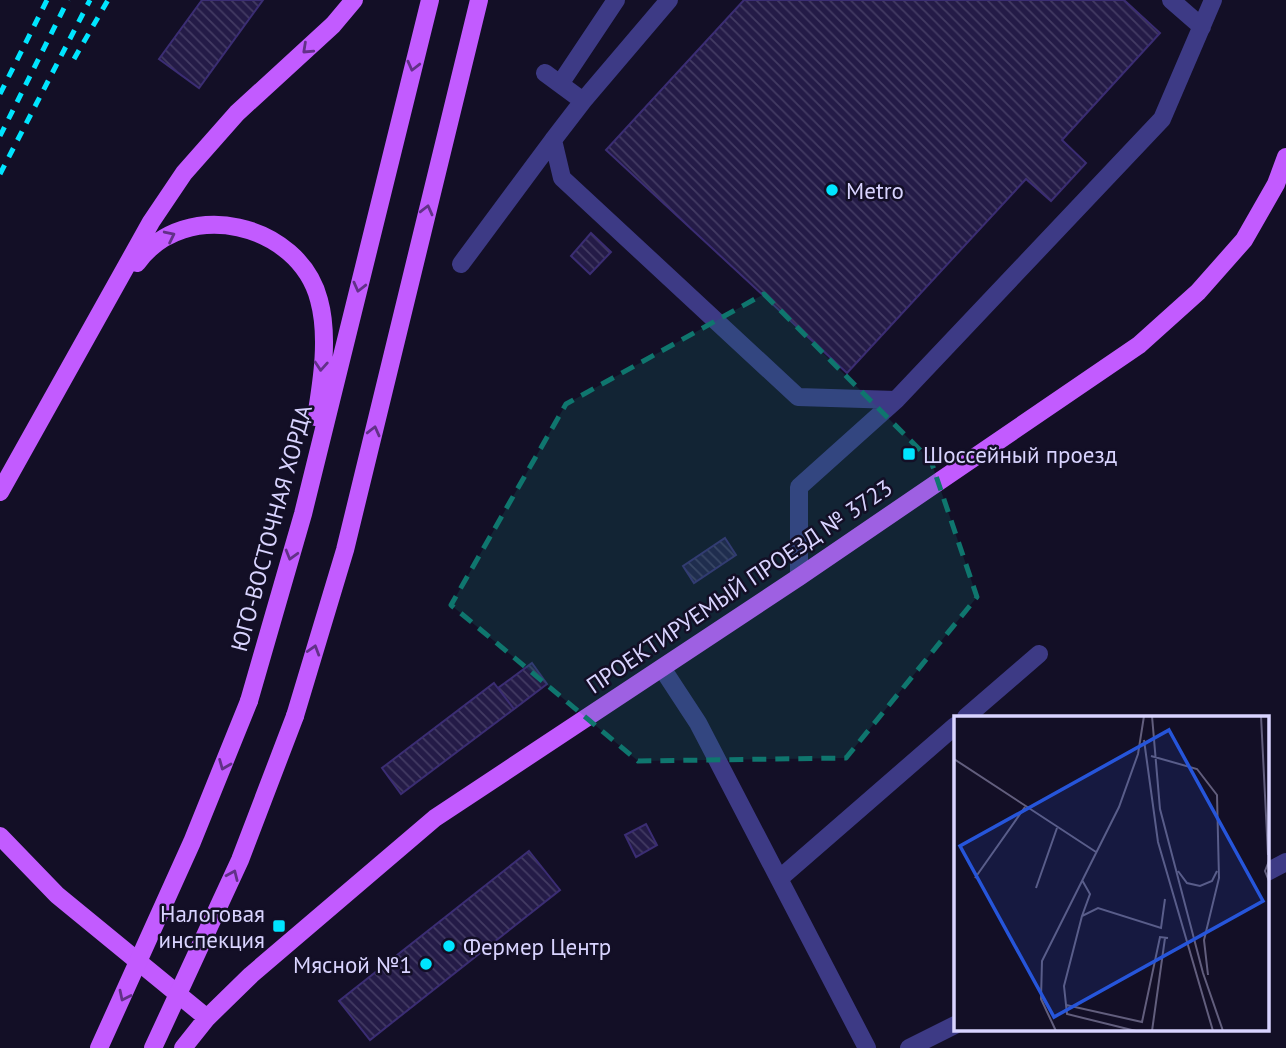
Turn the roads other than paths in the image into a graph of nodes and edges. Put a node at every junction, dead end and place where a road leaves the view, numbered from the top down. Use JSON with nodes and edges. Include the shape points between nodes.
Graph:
{"nodes":[{"id":1,"x":354,"y":0,"type":"edge"},
{"id":2,"x":430,"y":0,"type":"edge"},
{"id":3,"x":479,"y":0,"type":"edge"},
{"id":4,"x":616,"y":0,"type":"edge"},
{"id":5,"x":669,"y":0,"type":"edge"},
{"id":6,"x":1171,"y":0,"type":"edge"},
{"id":7,"x":1213,"y":0,"type":"edge"},
{"id":8,"x":1202,"y":27,"type":"junction"},
{"id":9,"x":545,"y":73,"type":"dead end"},
{"id":10,"x":560,"y":84,"type":"junction"},
{"id":11,"x":583,"y":101,"type":"junction"},
{"id":12,"x":553,"y":141,"type":"junction"},
{"id":13,"x":1286,"y":158,"type":"edge"},
{"id":14,"x":461,"y":264,"type":"dead end"},
{"id":15,"x":108,"y":303,"type":"junction"},
{"id":16,"x":896,"y":400,"type":"junction"},
{"id":17,"x":0,"y":492,"type":"edge"},
{"id":18,"x":303,"y":514,"type":"junction"},
{"id":19,"x":799,"y":577,"type":"junction"},
{"id":20,"x":1039,"y":654,"type":"dead end"},
{"id":21,"x":662,"y":668,"type":"junction"},
{"id":22,"x":967,"y":716,"type":"edge"},
{"id":23,"x":954,"y":727,"type":"edge"},
{"id":24,"x":0,"y":836,"type":"edge"},
{"id":25,"x":1286,"y":862,"type":"edge"},
{"id":26,"x":1268,"y":871,"type":"edge"},
{"id":27,"x":779,"y":879,"type":"junction"},
{"id":28,"x":207,"y":1018,"type":"junction"},
{"id":29,"x":954,"y":1026,"type":"edge"},
{"id":30,"x":99,"y":1048,"type":"edge"},
{"id":31,"x":153,"y":1048,"type":"edge"},
{"id":32,"x":183,"y":1048,"type":"edge"},
{"id":33,"x":867,"y":1048,"type":"edge"},
{"id":34,"x":909,"y":1048,"type":"edge"}],
"edges":[{"from":1,"to":15,"type":"main road","one_way":true,"via":[[237,113],[184,173],[151,222]]},
{"from":2,"to":18,"type":"main road","name":"ЮГО-ВОСТОЧНАЯ ХОРДА","one_way":true},
{"from":31,"to":3,"type":"main road","one_way":true,"bridge":true,"via":[[240,860],[295,716],[345,550]]},
{"from":4,"to":10,"type":"street"},
{"from":5,"to":11,"type":"street"},
{"from":6,"to":8,"type":"street"},
{"from":7,"to":8,"type":"street"},
{"from":8,"to":16,"type":"street","via":[[1161,119]]},
{"from":9,"to":10,"type":"street"},
{"from":10,"to":11,"type":"street"},
{"from":11,"to":12,"type":"street"},
{"from":12,"to":14,"type":"street"},
{"from":12,"to":16,"type":"street","via":[[562,178],[798,397]]},
{"from":13,"to":19,"type":"main road","name":"ПРОЕКТИРУЕМЫЙ ПРОЕЗД № 3723","via":[[1244,240],[1198,292],[1139,345]]},
{"from":15,"to":17,"type":"main road"},
{"from":15,"to":18,"type":"main road","one_way":true,"via":[[142,256],[172,234],[189,228],[225,224],[261,233],[304,268],[320,301],[323,340]]},
{"from":16,"to":19,"type":"street","via":[[799,487]]},
{"from":18,"to":30,"type":"main road","name":"ЮГО-ВОСТОЧНАЯ ХОРДА","one_way":true,"bridge":true,"via":[[250,701]]},
{"from":19,"to":21,"type":"main road","name":"ПРОЕКТИРУЕМЫЙ ПРОЕЗД № 3723"},
{"from":20,"to":22,"type":"street"},
{"from":21,"to":27,"type":"street","via":[[698,723]]},
{"from":21,"to":28,"type":"main road","name":"ПРОЕКТИРУЕМЫЙ ПРОЕЗД № 3723","via":[[435,818]]},
{"from":23,"to":27,"type":"street"},
{"from":24,"to":28,"type":"main road","via":[[57,895]]},
{"from":25,"to":26,"type":"street"},
{"from":27,"to":33,"type":"street"},
{"from":28,"to":32,"type":"main road","name":"ПРОЕКТИРУЕМЫЙ ПРОЕЗД № 3723"},
{"from":29,"to":34,"type":"street"}]}
